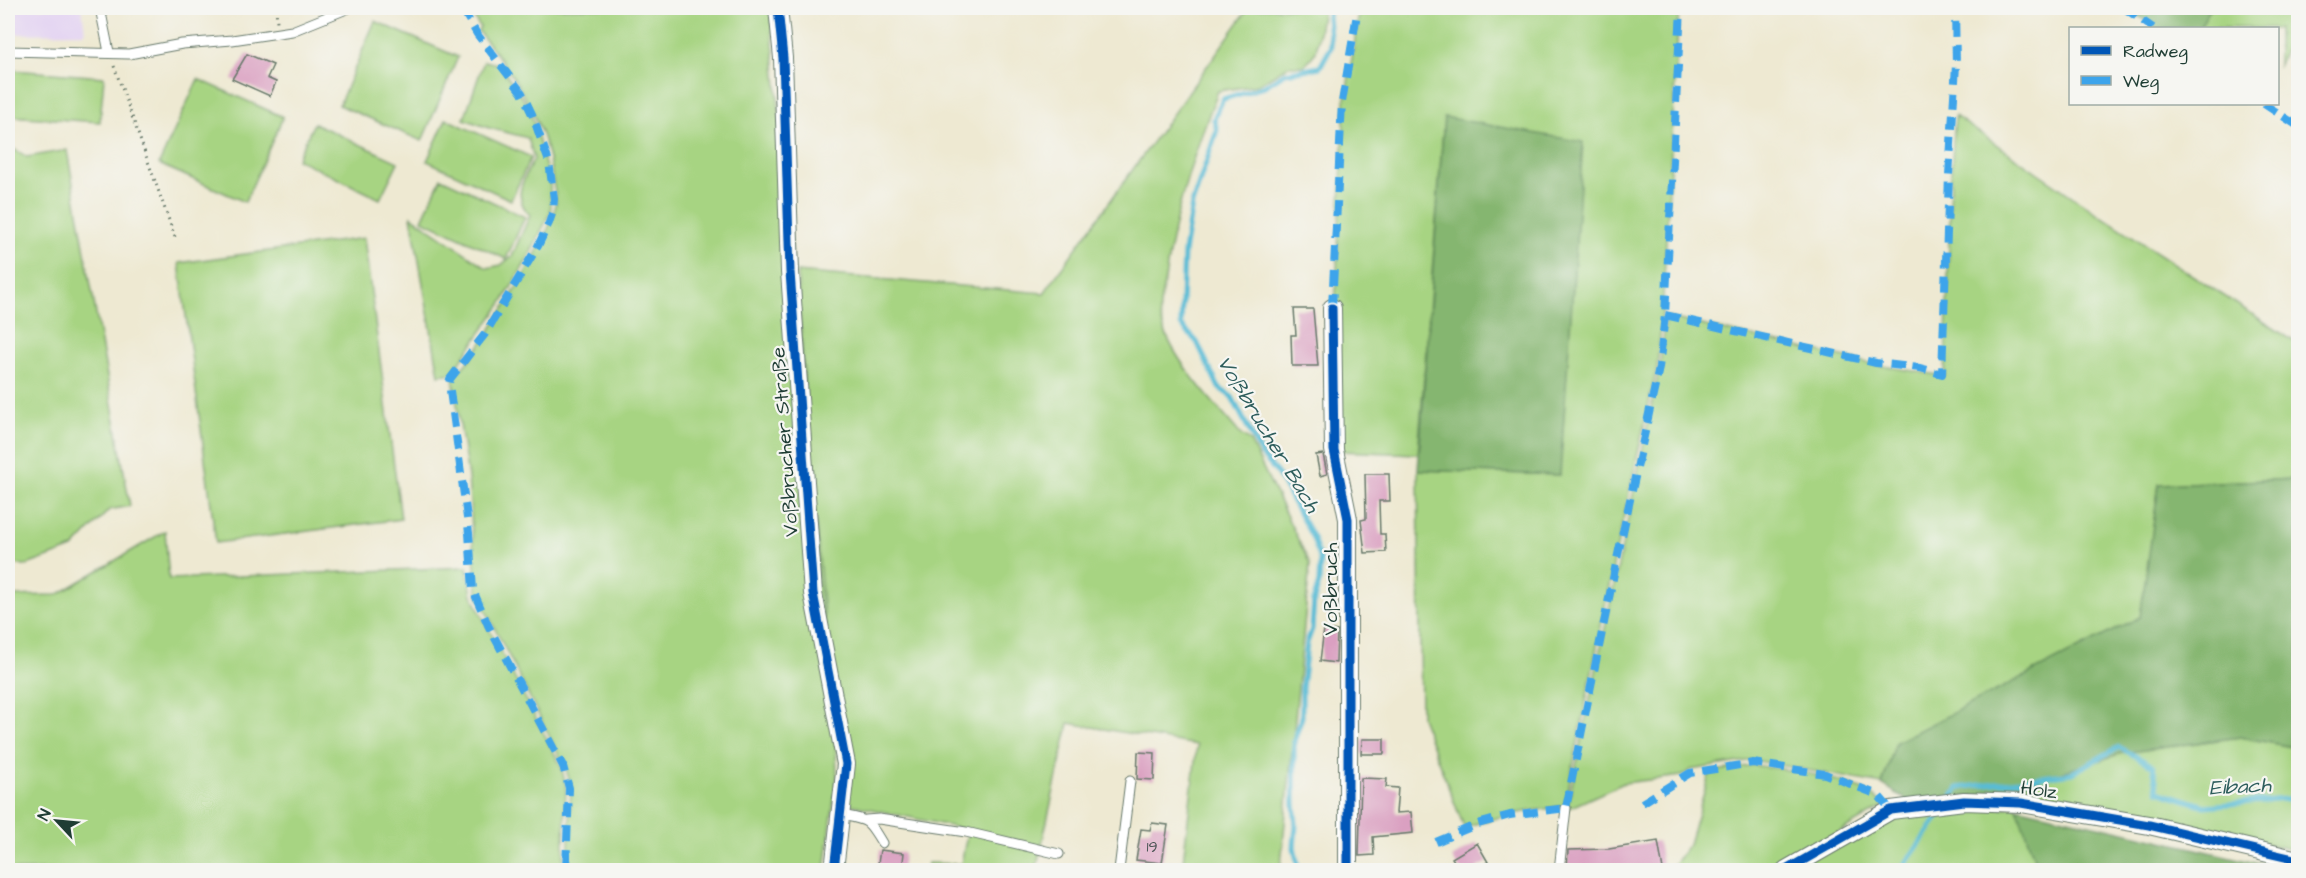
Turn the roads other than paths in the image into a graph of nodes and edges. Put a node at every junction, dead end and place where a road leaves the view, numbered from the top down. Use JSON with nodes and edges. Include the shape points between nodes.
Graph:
{"nodes":[{"id":1,"x":100,"y":8,"type":"edge"},
{"id":2,"x":349,"y":8,"type":"edge"},
{"id":3,"x":778,"y":8,"type":"edge"},
{"id":4,"x":8,"y":51,"type":"edge"},
{"id":5,"x":109,"y":52,"type":"junction"},
{"id":6,"x":1332,"y":308,"type":"dead end"},
{"id":7,"x":1130,"y":781,"type":"dead end"},
{"id":8,"x":1566,"y":808,"type":"dead end"},
{"id":9,"x":840,"y":815,"type":"junction"},
{"id":10,"x":866,"y":820,"type":"junction"},
{"id":11,"x":882,"y":843,"type":"dead end"},
{"id":12,"x":1059,"y":854,"type":"dead end"},
{"id":13,"x":2298,"y":860,"type":"edge"},
{"id":14,"x":834,"y":870,"type":"edge"},
{"id":15,"x":1119,"y":870,"type":"edge"},
{"id":16,"x":1348,"y":870,"type":"edge"},
{"id":17,"x":1559,"y":870,"type":"edge"},
{"id":18,"x":1786,"y":870,"type":"edge"}],
"edges":[{"from":1,"to":5,"type":"lane"},
{"from":2,"to":5,"type":"lane","via":[[292,31],[129,54]]},
{"from":3,"to":9,"type":"street","name":"Voßbrucher Straße","via":[[790,272],[811,570],[846,764]]},
{"from":4,"to":5,"type":"lane"},
{"from":6,"to":16,"type":"street","name":"Voßbruch","via":[[1334,450],[1348,519]]},
{"from":7,"to":15,"type":"lane"},
{"from":8,"to":17,"type":"lane"},
{"from":9,"to":10,"type":"lane"},
{"from":9,"to":14,"type":"street","name":"Voßbrucher Straße"},
{"from":10,"to":11,"type":"lane"},
{"from":10,"to":12,"type":"lane","via":[[966,832]]},
{"from":13,"to":18,"type":"street","name":"Holz","via":[[2149,825],[2020,803],[1964,801],[1891,810]]}]}
